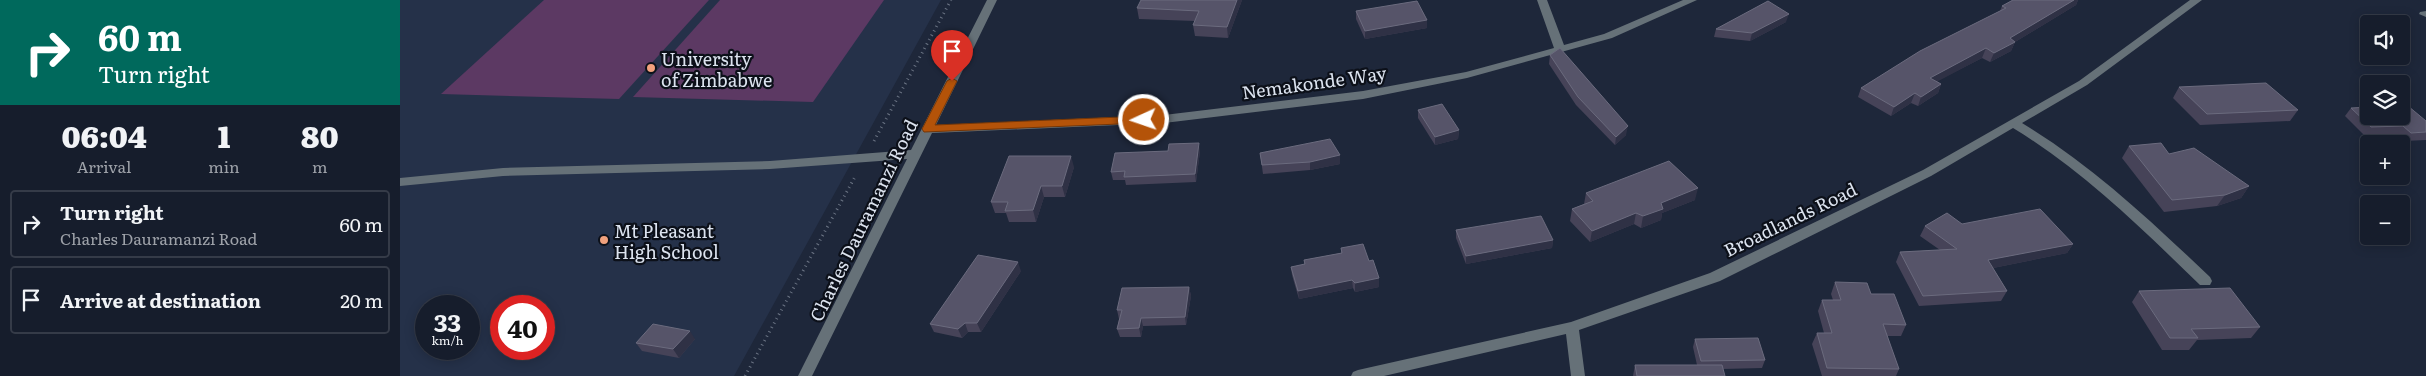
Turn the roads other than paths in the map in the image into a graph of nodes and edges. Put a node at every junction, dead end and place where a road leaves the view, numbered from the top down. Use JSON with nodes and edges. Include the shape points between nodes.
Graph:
{"nodes":[{"id":1,"x":992,"y":0,"type":"edge"},
{"id":2,"x":1542,"y":0,"type":"edge"},
{"id":3,"x":1692,"y":0,"type":"edge"},
{"id":4,"x":2197,"y":0,"type":"edge"},
{"id":5,"x":1560,"y":50,"type":"junction"},
{"id":6,"x":2013,"y":123,"type":"junction"},
{"id":7,"x":927,"y":129,"type":"junction"},
{"id":8,"x":915,"y":154,"type":"junction"},
{"id":9,"x":400,"y":182,"type":"edge"},
{"id":10,"x":2205,"y":282,"type":"dead end"},
{"id":11,"x":1572,"y":327,"type":"junction"},
{"id":12,"x":805,"y":376,"type":"edge"},
{"id":13,"x":1358,"y":376,"type":"edge"},
{"id":14,"x":1578,"y":376,"type":"edge"}],
"edges":[{"from":1,"to":7,"type":"street","name":"Charles Dauramanzi Road"},
{"from":2,"to":5,"type":"street"},
{"from":3,"to":5,"type":"street","name":"Nemakonde Way","via":[[1608,36]]},
{"from":4,"to":6,"type":"street","name":"Broadlands Road","via":[[2083,83]]},
{"from":5,"to":7,"type":"street","name":"Nemakonde Way","via":[[1467,74],[1363,95],[1164,119]]},
{"from":6,"to":10,"type":"street","via":[[2049,143],[2115,196]]},
{"from":6,"to":11,"type":"street","name":"Broadlands Road","via":[[1926,173],[1715,277]]},
{"from":7,"to":8,"type":"street","name":"Charles Dauramanzi Road"},
{"from":8,"to":9,"type":"street","via":[[770,165],[503,172]]},
{"from":8,"to":12,"type":"street","name":"Charles Dauramanzi Road"},
{"from":11,"to":13,"type":"street","name":"Broadlands Road"},
{"from":11,"to":14,"type":"street"}]}
